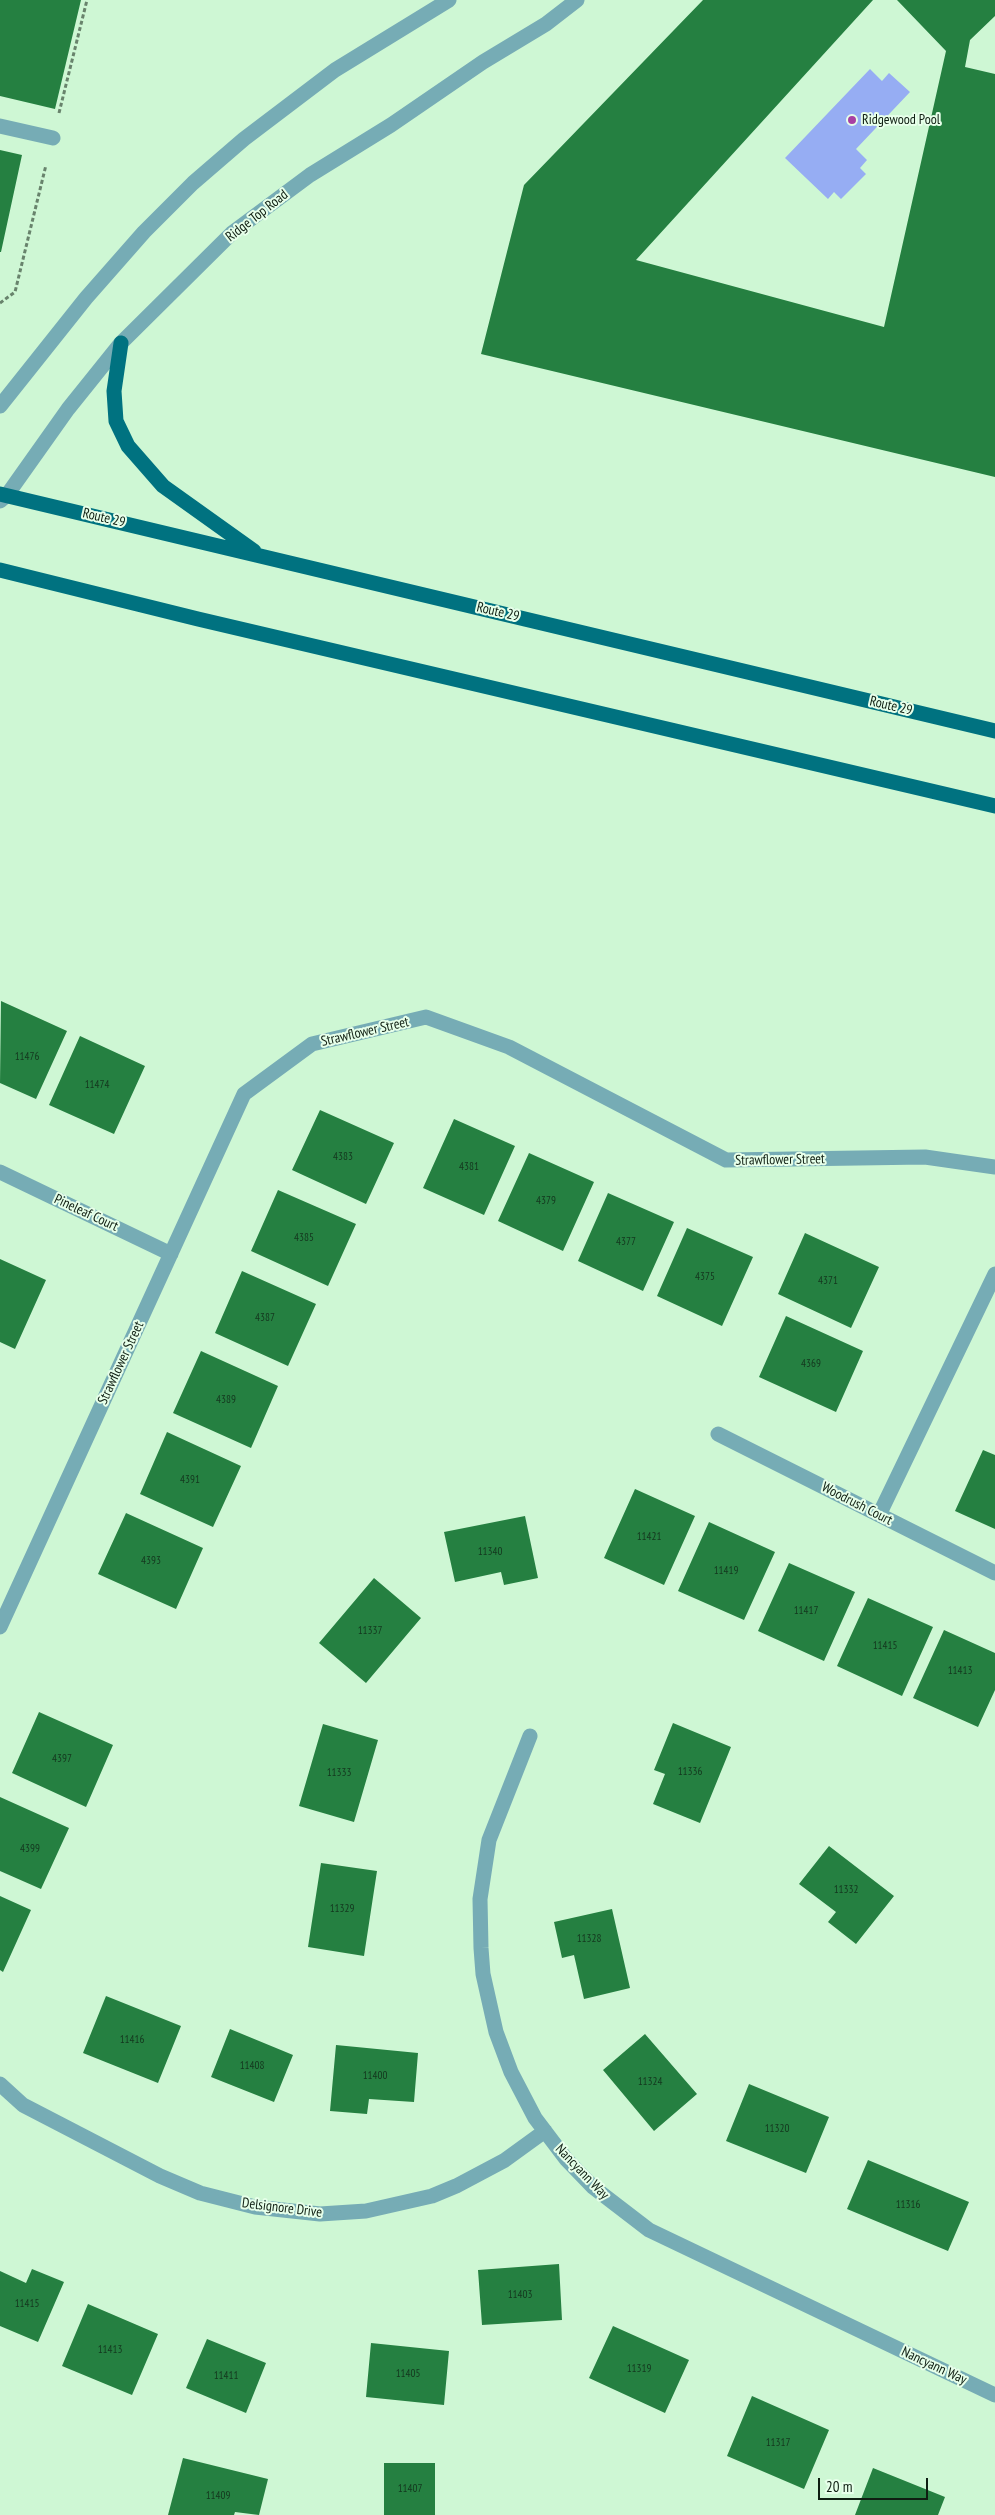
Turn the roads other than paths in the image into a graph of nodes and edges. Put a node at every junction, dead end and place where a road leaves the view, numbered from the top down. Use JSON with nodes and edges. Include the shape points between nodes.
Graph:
{"nodes":[{"id":1,"x":449,"y":0,"type":"edge"},
{"id":2,"x":577,"y":0,"type":"edge"},
{"id":3,"x":0,"y":126,"type":"edge"},
{"id":4,"x":53,"y":138,"type":"dead end"},
{"id":5,"x":122,"y":343,"type":"junction"},
{"id":6,"x":0,"y":406,"type":"edge"},
{"id":7,"x":2,"y":497,"type":"edge"},
{"id":8,"x":262,"y":556,"type":"junction"},
{"id":9,"x":0,"y":570,"type":"edge"},
{"id":10,"x":995,"y":730,"type":"edge"},
{"id":11,"x":995,"y":806,"type":"edge"},
{"id":12,"x":995,"y":1167,"type":"edge"},
{"id":13,"x":0,"y":1172,"type":"edge"},
{"id":14,"x":172,"y":1254,"type":"junction"},
{"id":15,"x":995,"y":1274,"type":"edge"},
{"id":16,"x":718,"y":1434,"type":"dead end"},
{"id":17,"x":879,"y":1515,"type":"junction"},
{"id":18,"x":995,"y":1573,"type":"edge"},
{"id":19,"x":0,"y":1627,"type":"edge"},
{"id":20,"x":530,"y":1736,"type":"dead end"},
{"id":21,"x":0,"y":2084,"type":"edge"},
{"id":22,"x":545,"y":2131,"type":"junction"},
{"id":23,"x":995,"y":2394,"type":"edge"}],
"edges":[{"from":1,"to":6,"type":"street","via":[[336,70],[244,139],[193,183],[92,290]]},
{"from":2,"to":5,"type":"street","name":"Ridge Top Road","via":[[546,24],[310,175],[240,227],[171,291]]},
{"from":3,"to":4,"type":"street"},
{"from":5,"to":7,"type":"street","name":"Ridge Top Road"},
{"from":5,"to":8,"type":"main road","via":[[114,391],[116,420],[128,446],[163,486]]},
{"from":7,"to":8,"type":"main road","name":"Route 29"},
{"from":8,"to":10,"type":"main road","name":"Route 29"},
{"from":9,"to":11,"type":"main road"},
{"from":12,"to":14,"type":"street","name":"Strawflower Street","via":[[925,1157],[726,1160],[509,1047],[426,1017],[312,1044],[244,1094]]},
{"from":13,"to":14,"type":"street","name":"Pineleaf Court"},
{"from":14,"to":19,"type":"street","name":"Strawflower Street"},
{"from":15,"to":17,"type":"street"},
{"from":16,"to":17,"type":"street","name":"Woodrush Court"},
{"from":17,"to":18,"type":"street","name":"Woodrush Court"},
{"from":20,"to":22,"type":"street","name":"Nancyann Way","via":[[489,1840],[480,1899],[480,1948],[496,2032],[511,2072]]},
{"from":21,"to":22,"type":"street","name":"Delsignore Drive","via":[[23,2105],[160,2176],[200,2193],[255,2207],[320,2214],[366,2210],[432,2196],[505,2160]]},
{"from":22,"to":23,"type":"street","name":"Nancyann Way","via":[[593,2187],[649,2230]]}]}
